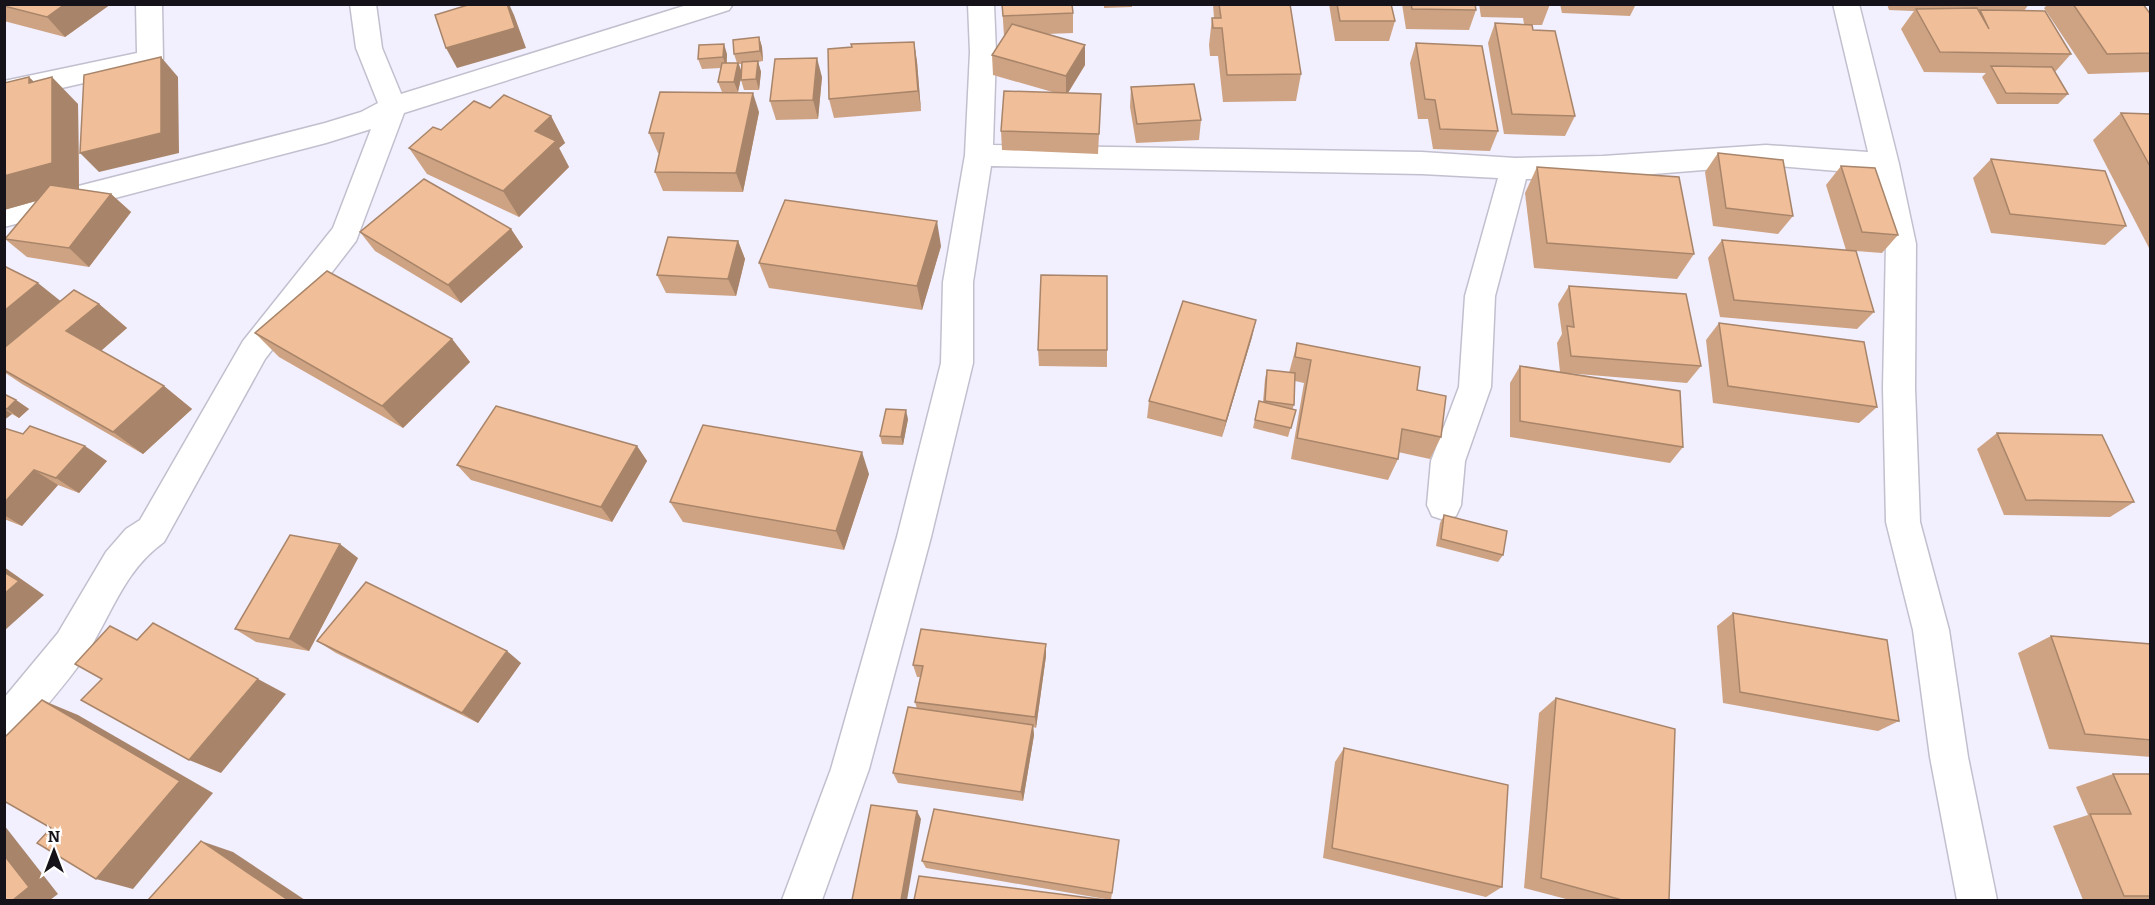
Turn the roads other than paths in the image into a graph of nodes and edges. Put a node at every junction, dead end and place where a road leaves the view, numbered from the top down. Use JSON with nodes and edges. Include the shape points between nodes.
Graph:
{"nodes":[{"id":1,"x":149,"y":4,"type":"edge"},
{"id":2,"x":363,"y":4,"type":"edge"},
{"id":3,"x":720,"y":4,"type":"edge"},
{"id":4,"x":981,"y":4,"type":"edge"},
{"id":5,"x":1846,"y":4,"type":"edge"},
{"id":6,"x":4,"y":91,"type":"edge"},
{"id":7,"x":393,"y":106,"type":"junction"},
{"id":8,"x":979,"y":154,"type":"junction"},
{"id":9,"x":1885,"y":164,"type":"junction"},
{"id":10,"x":1515,"y":169,"type":"junction"},
{"id":11,"x":4,"y":216,"type":"edge"},
{"id":12,"x":1444,"y":505,"type":"dead end"},
{"id":13,"x":4,"y":727,"type":"edge"},
{"id":14,"x":802,"y":900,"type":"edge"},
{"id":15,"x":1977,"y":900,"type":"edge"}],
"edges":[{"from":1,"to":6,"type":"street","via":[[150,59]]},
{"from":2,"to":7,"type":"street","via":[[369,48]]},
{"from":3,"to":7,"type":"street"},
{"from":4,"to":8,"type":"street"},
{"from":5,"to":9,"type":"street"},
{"from":7,"to":11,"type":"street","via":[[371,119],[326,133]]},
{"from":7,"to":13,"type":"street","via":[[346,233],[254,350],[153,531],[135,541],[120,558],[79,634]]},
{"from":8,"to":10,"type":"street","via":[[1422,163]]},
{"from":8,"to":14,"type":"street","via":[[958,282],[957,363],[850,769]]},
{"from":9,"to":10,"type":"street","via":[[1766,154],[1603,167]]},
{"from":9,"to":15,"type":"street","via":[[1900,244],[1899,388],[1904,522],[1931,630],[1949,757]]},
{"from":10,"to":12,"type":"street","via":[[1480,296],[1475,387],[1449,461]]}]}
